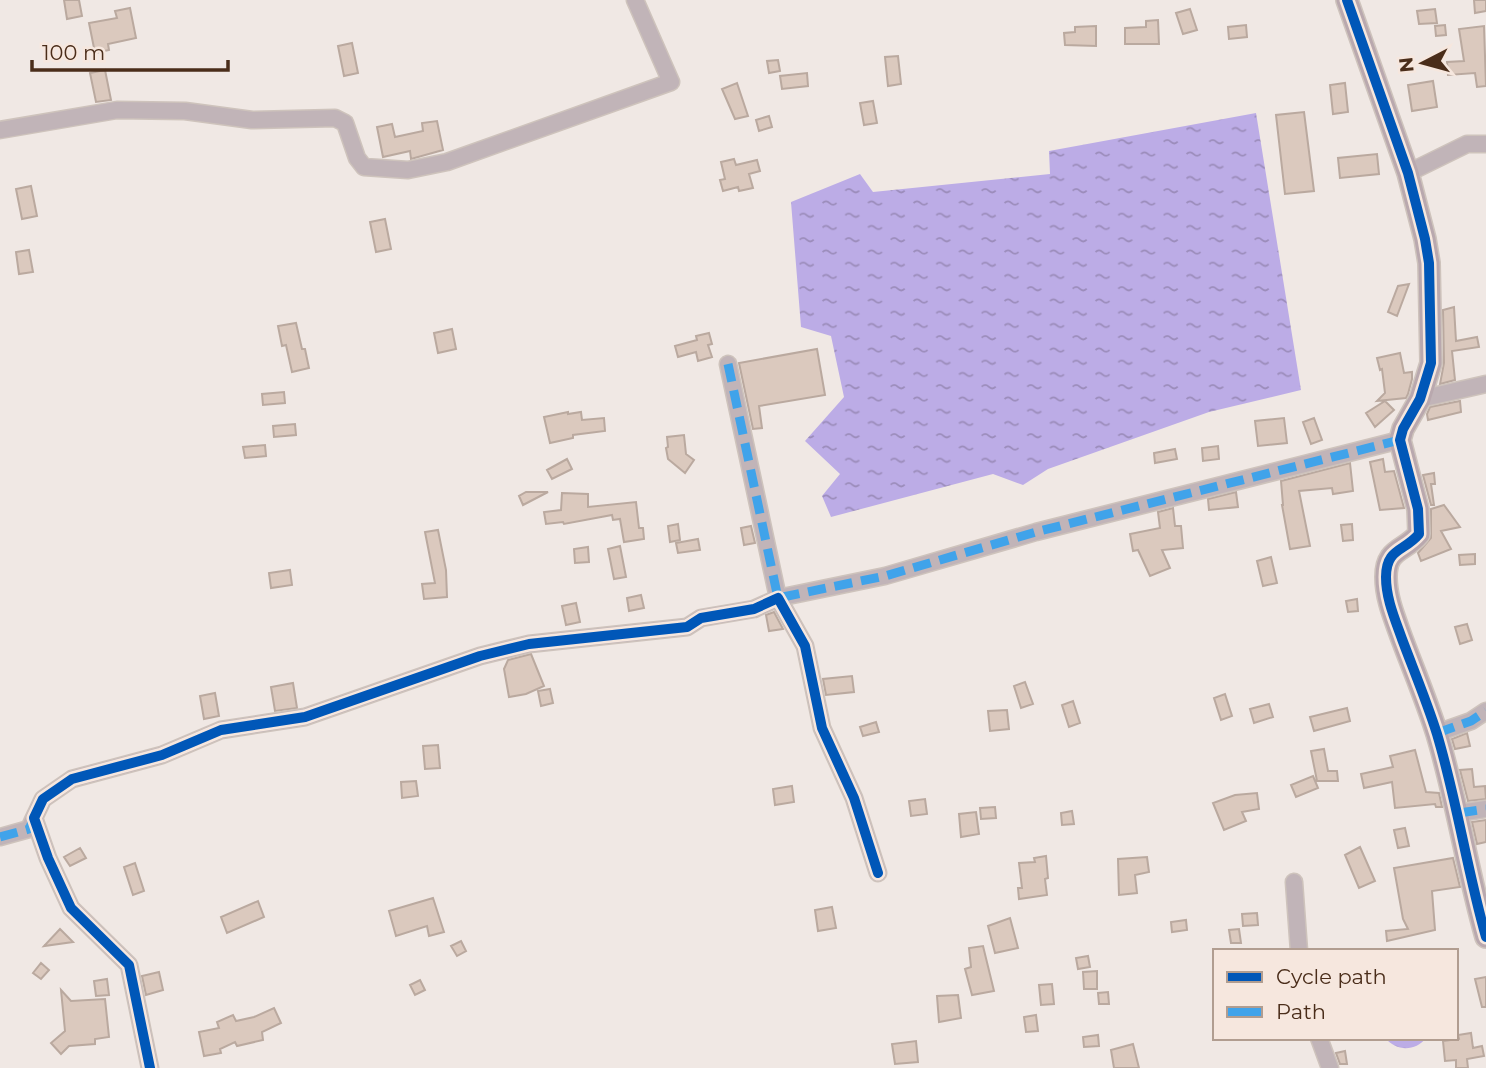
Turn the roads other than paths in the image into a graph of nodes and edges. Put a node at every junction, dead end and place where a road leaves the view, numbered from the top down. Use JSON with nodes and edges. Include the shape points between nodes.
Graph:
{"nodes":[{"id":1,"x":635,"y":0,"type":"edge"},
{"id":2,"x":1347,"y":0,"type":"edge"},
{"id":3,"x":0,"y":130,"type":"edge"},
{"id":4,"x":1486,"y":144,"type":"edge"},
{"id":5,"x":1408,"y":173,"type":"junction"},
{"id":6,"x":728,"y":364,"type":"dead end"},
{"id":7,"x":1486,"y":384,"type":"edge"},
{"id":8,"x":1420,"y":399,"type":"junction"},
{"id":9,"x":1400,"y":440,"type":"junction"},
{"id":10,"x":778,"y":598,"type":"junction"},
{"id":11,"x":1486,"y":711,"type":"edge"},
{"id":12,"x":1437,"y":733,"type":"junction"},
{"id":13,"x":1486,"y":809,"type":"edge"},
{"id":14,"x":1459,"y":813,"type":"junction"},
{"id":15,"x":34,"y":818,"type":"junction"},
{"id":16,"x":0,"y":837,"type":"edge"},
{"id":17,"x":878,"y":873,"type":"dead end"},
{"id":18,"x":1294,"y":883,"type":"dead end"},
{"id":19,"x":1486,"y":937,"type":"edge"},
{"id":20,"x":1299,"y":949,"type":"edge"},
{"id":21,"x":1320,"y":1040,"type":"edge"},
{"id":22,"x":150,"y":1068,"type":"edge"},
{"id":23,"x":1330,"y":1068,"type":"edge"}],
"edges":[{"from":1,"to":3,"type":"street","via":[[671,82],[447,162],[408,170],[364,167],[345,123],[335,118],[252,120],[185,111],[117,110]]},
{"from":2,"to":5,"type":"street"},
{"from":4,"to":5,"type":"street","via":[[1467,144]]},
{"from":5,"to":8,"type":"street","via":[[1429,263],[1431,363]]},
{"from":6,"to":10,"type":"street"},
{"from":7,"to":8,"type":"street"},
{"from":8,"to":9,"type":"street"},
{"from":9,"to":10,"type":"street","via":[[1036,532],[885,576]]},
{"from":9,"to":12,"type":"street","via":[[1418,509],[1419,534],[1395,551],[1386,577],[1390,606]]},
{"from":10,"to":15,"type":"street","via":[[754,609],[701,618],[687,627],[529,645],[480,656],[306,717],[221,730],[162,755],[72,779],[43,799]]},
{"from":10,"to":17,"type":"street","via":[[805,646],[822,728],[854,798]]},
{"from":11,"to":12,"type":"street"},
{"from":12,"to":14,"type":"street"},
{"from":13,"to":14,"type":"street"},
{"from":14,"to":19,"type":"street"},
{"from":15,"to":16,"type":"street","via":[[29,829]]},
{"from":15,"to":22,"type":"street","via":[[71,908],[129,965]]},
{"from":18,"to":20,"type":"street"},
{"from":21,"to":23,"type":"street"}]}
